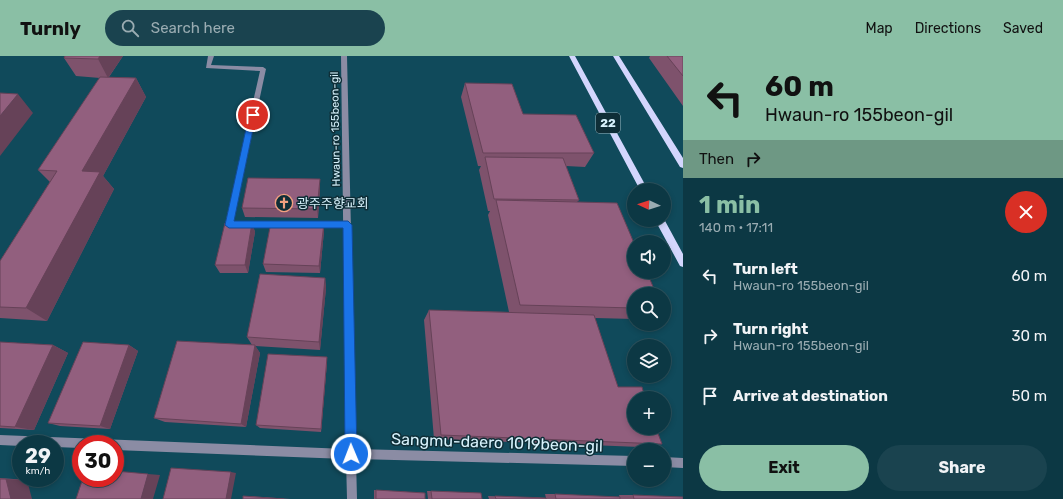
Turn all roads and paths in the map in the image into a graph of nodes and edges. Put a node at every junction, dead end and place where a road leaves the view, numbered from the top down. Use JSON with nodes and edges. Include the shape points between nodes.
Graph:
{"nodes":[{"id":1,"x":211,"y":56,"type":"edge"},
{"id":2,"x":344,"y":56,"type":"edge"},
{"id":3,"x":572,"y":56,"type":"edge"},
{"id":4,"x":616,"y":56,"type":"edge"},
{"id":5,"x":680,"y":156,"type":"edge"},
{"id":6,"x":683,"y":165,"type":"edge"},
{"id":7,"x":640,"y":183,"type":"edge"},
{"id":8,"x":292,"y":225,"type":"edge"},
{"id":9,"x":308,"y":225,"type":"edge"},
{"id":10,"x":348,"y":225,"type":"junction"},
{"id":11,"x":664,"y":227,"type":"edge"},
{"id":12,"x":683,"y":263,"type":"edge"},
{"id":13,"x":0,"y":440,"type":"edge"},
{"id":14,"x":72,"y":443,"type":"edge"},
{"id":15,"x":124,"y":445,"type":"edge"},
{"id":16,"x":351,"y":454,"type":"junction"},
{"id":17,"x":627,"y":461,"type":"edge"},
{"id":18,"x":671,"y":462,"type":"edge"},
{"id":19,"x":683,"y":463,"type":"edge"},
{"id":20,"x":352,"y":499,"type":"edge"}],
"edges":[{"from":1,"to":8,"type":"street","via":[[208,67],[263,68],[229,225]]},
{"from":2,"to":10,"type":"street","name":"Hwaun-ro 155beon-gil"},
{"from":3,"to":7,"type":"main road","number":"22"},
{"from":4,"to":5,"type":"main road"},
{"from":5,"to":6,"type":"main road"},
{"from":9,"to":10,"type":"street"},
{"from":10,"to":16,"type":"street","name":"Hwaun-ro 155beon-gil"},
{"from":11,"to":12,"type":"main road"},
{"from":13,"to":14,"type":"street","name":"Sangmu-daero 1019beon-gil"},
{"from":15,"to":16,"type":"street","name":"Sangmu-daero 1019beon-gil"},
{"from":16,"to":17,"type":"street","name":"Sangmu-daero 1019beon-gil"},
{"from":16,"to":20,"type":"street","name":"Hwaun-ro 155beon-gil"},
{"from":18,"to":19,"type":"street"}]}
